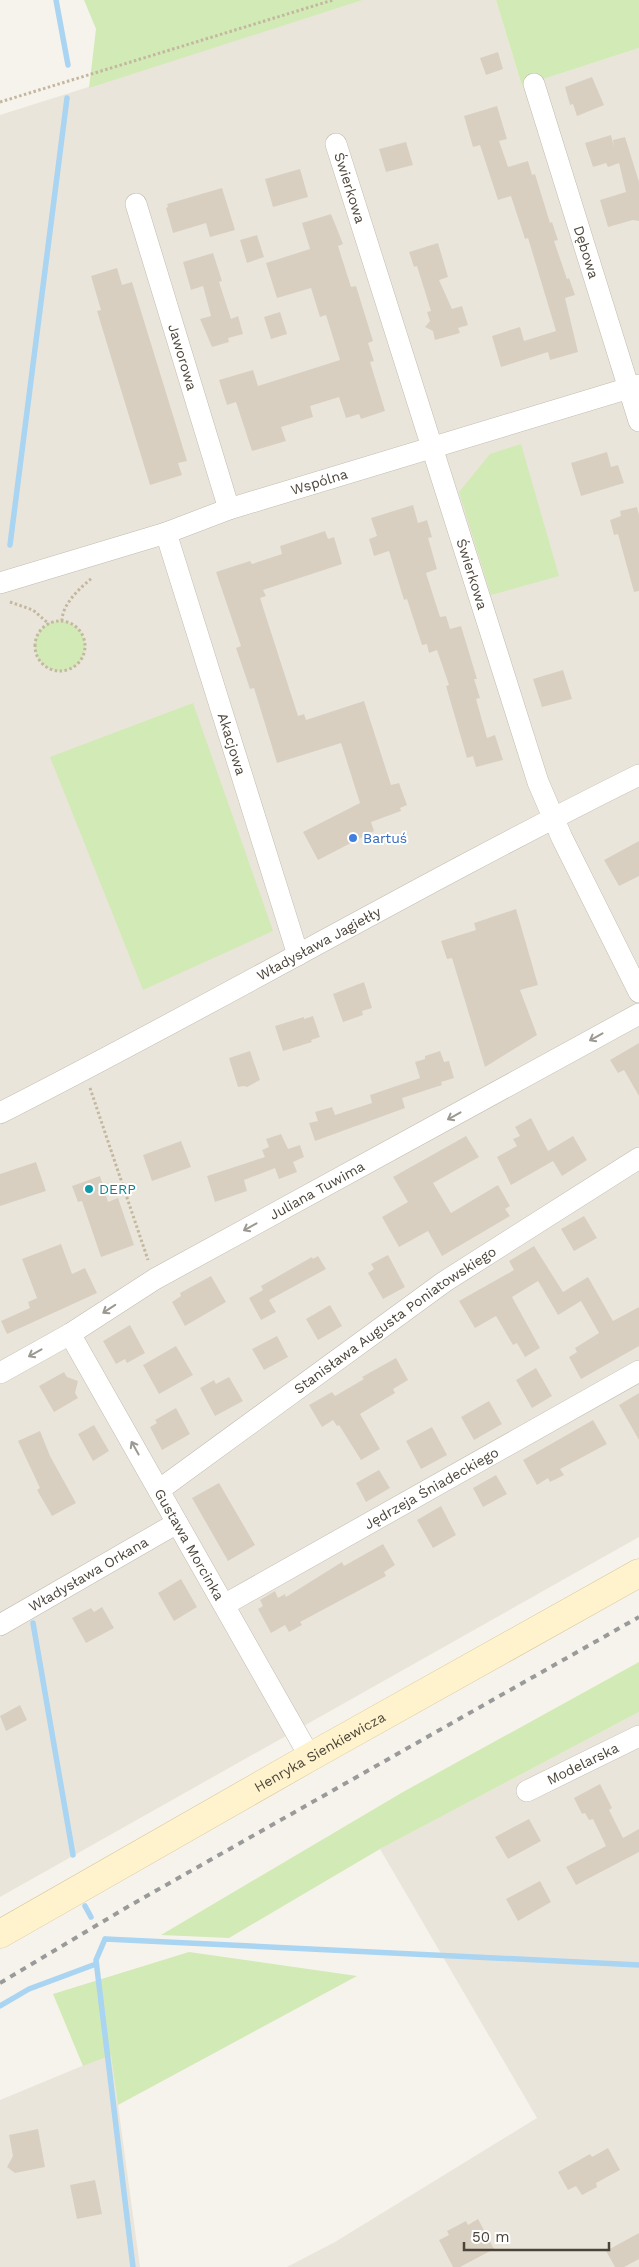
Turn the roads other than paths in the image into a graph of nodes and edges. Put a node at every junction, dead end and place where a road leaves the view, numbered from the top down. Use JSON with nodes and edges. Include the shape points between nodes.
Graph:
{"nodes":[{"id":1,"x":534,"y":84,"type":"dead end"},
{"id":2,"x":336,"y":144,"type":"dead end"},
{"id":3,"x":136,"y":204,"type":"dead end"},
{"id":4,"x":634,"y":386,"type":"edge"},
{"id":5,"x":639,"y":421,"type":"edge"},
{"id":6,"x":434,"y":448,"type":"junction"},
{"id":7,"x":229,"y":509,"type":"junction"},
{"id":8,"x":166,"y":533,"type":"junction"},
{"id":9,"x":3,"y":592,"type":"edge"},
{"id":10,"x":639,"y":775,"type":"edge"},
{"id":11,"x":553,"y":818,"type":"junction"},
{"id":12,"x":298,"y":955,"type":"junction"},
{"id":13,"x":639,"y":992,"type":"edge"},
{"id":14,"x":639,"y":1014,"type":"edge"},
{"id":15,"x":0,"y":1113,"type":"edge"},
{"id":16,"x":639,"y":1158,"type":"edge"},
{"id":17,"x":70,"y":1334,"type":"junction"},
{"id":18,"x":639,"y":1371,"type":"edge"},
{"id":19,"x":0,"y":1373,"type":"edge"},
{"id":20,"x":158,"y":1490,"type":"junction"},
{"id":21,"x":177,"y":1523,"type":"junction"},
{"id":22,"x":639,"y":1573,"type":"edge"},
{"id":23,"x":224,"y":1605,"type":"junction"},
{"id":24,"x":0,"y":1625,"type":"edge"},
{"id":25,"x":639,"y":1736,"type":"edge"},
{"id":26,"x":310,"y":1756,"type":"junction"},
{"id":27,"x":527,"y":1791,"type":"dead end"},
{"id":28,"x":0,"y":1934,"type":"edge"}],
"edges":[{"from":1,"to":4,"type":"street","name":"Dębowa"},
{"from":2,"to":6,"type":"street","name":"Świerkowa"},
{"from":3,"to":7,"type":"street","name":"Jaworowa"},
{"from":4,"to":5,"type":"street","name":"Dębowa"},
{"from":4,"to":6,"type":"street","name":"Wspólna"},
{"from":6,"to":7,"type":"street","name":"Wspólna"},
{"from":6,"to":11,"type":"street","name":"Świerkowa","via":[[538,782]]},
{"from":7,"to":8,"type":"street","name":"Wspólna"},
{"from":8,"to":9,"type":"street","name":"Wspólna"},
{"from":8,"to":12,"type":"street","name":"Akacjowa"},
{"from":10,"to":11,"type":"street","name":"Władysława Jagiełły"},
{"from":11,"to":12,"type":"street","name":"Władysława Jagiełły"},
{"from":11,"to":13,"type":"street","name":"Świerkowa"},
{"from":12,"to":15,"type":"street","name":"Władysława Jagiełły"},
{"from":14,"to":17,"type":"street","name":"Juliana Tuwima","one_way":true,"via":[[155,1279]]},
{"from":16,"to":20,"type":"street","name":"Stanisława Augusta Poniatowskiego","via":[[444,1282]]},
{"from":17,"to":19,"type":"street","name":"Juliana Tuwima","one_way":true},
{"from":20,"to":17,"type":"street","name":"Gustawa Morcinka","one_way":true},
{"from":18,"to":23,"type":"street","name":"Jędrzeja Śniadeckiego"},
{"from":20,"to":21,"type":"street","name":"Gustawa Morcinka"},
{"from":21,"to":23,"type":"street","name":"Gustawa Morcinka"},
{"from":21,"to":24,"type":"street","name":"Władysława Orkana"},
{"from":22,"to":26,"type":"main road","name":"Henryka Sienkiewicza"},
{"from":23,"to":26,"type":"street","name":"Gustawa Morcinka"},
{"from":25,"to":27,"type":"street","name":"Modelarska"},
{"from":26,"to":28,"type":"main road","name":"Henryka Sienkiewicza"}]}
